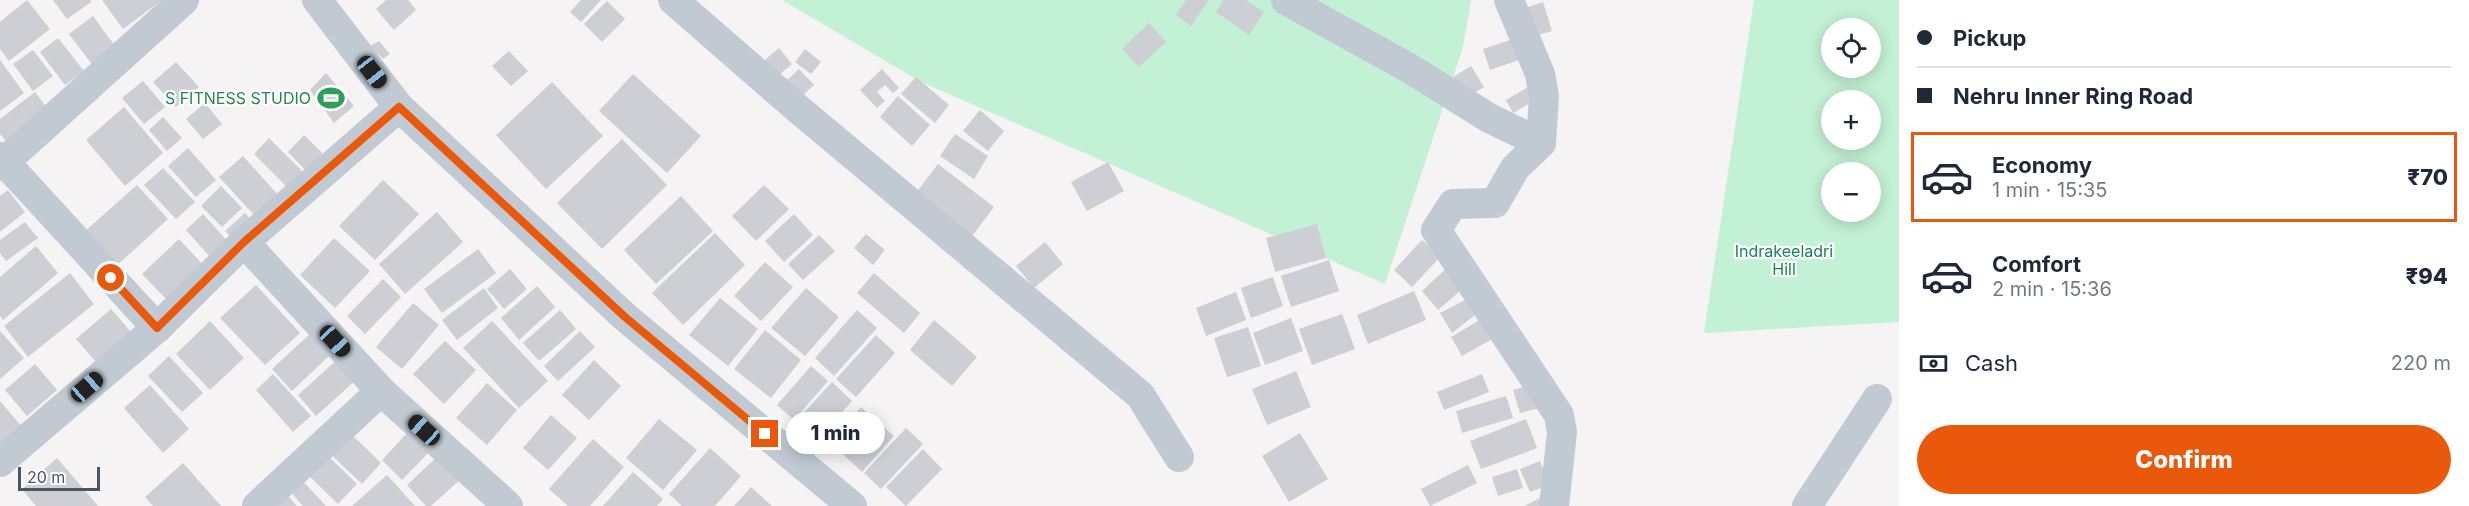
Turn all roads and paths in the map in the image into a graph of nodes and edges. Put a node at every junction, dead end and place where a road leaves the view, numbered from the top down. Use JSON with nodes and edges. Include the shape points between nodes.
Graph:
{"nodes":[{"id":1,"x":184,"y":0,"type":"edge"},
{"id":2,"x":673,"y":0,"type":"edge"},
{"id":3,"x":1286,"y":0,"type":"edge"},
{"id":4,"x":1509,"y":0,"type":"edge"},
{"id":5,"x":319,"y":1,"type":"edge"},
{"id":6,"x":399,"y":107,"type":"junction"},
{"id":7,"x":1541,"y":143,"type":"junction"},
{"id":8,"x":1,"y":162,"type":"edge"},
{"id":9,"x":244,"y":242,"type":"junction"},
{"id":10,"x":157,"y":328,"type":"junction"},
{"id":11,"x":381,"y":391,"type":"junction"},
{"id":12,"x":1877,"y":399,"type":"dead end"},
{"id":13,"x":1179,"y":457,"type":"dead end"},
{"id":14,"x":0,"y":462,"type":"edge"},
{"id":15,"x":492,"y":501,"type":"edge"},
{"id":16,"x":257,"y":506,"type":"edge"},
{"id":17,"x":852,"y":506,"type":"edge"},
{"id":18,"x":1554,"y":506,"type":"edge"},
{"id":19,"x":1807,"y":506,"type":"edge"}],
"edges":[{"from":1,"to":8,"type":"street"},
{"from":2,"to":13,"type":"street","via":[[1140,395]]},
{"from":3,"to":7,"type":"street","via":[[1409,68],[1489,118]]},
{"from":4,"to":7,"type":"street","via":[[1540,74],[1544,96]]},
{"from":5,"to":6,"type":"street"},
{"from":6,"to":9,"type":"street"},
{"from":6,"to":17,"type":"street","via":[[625,317]]},
{"from":7,"to":18,"type":"street","via":[[1515,168],[1495,203],[1454,204],[1436,230],[1559,415],[1562,432]]},
{"from":8,"to":10,"type":"street"},
{"from":9,"to":10,"type":"street"},
{"from":9,"to":11,"type":"street"},
{"from":10,"to":14,"type":"street"},
{"from":11,"to":15,"type":"street"},
{"from":11,"to":16,"type":"street"},
{"from":12,"to":19,"type":"street"}]}
